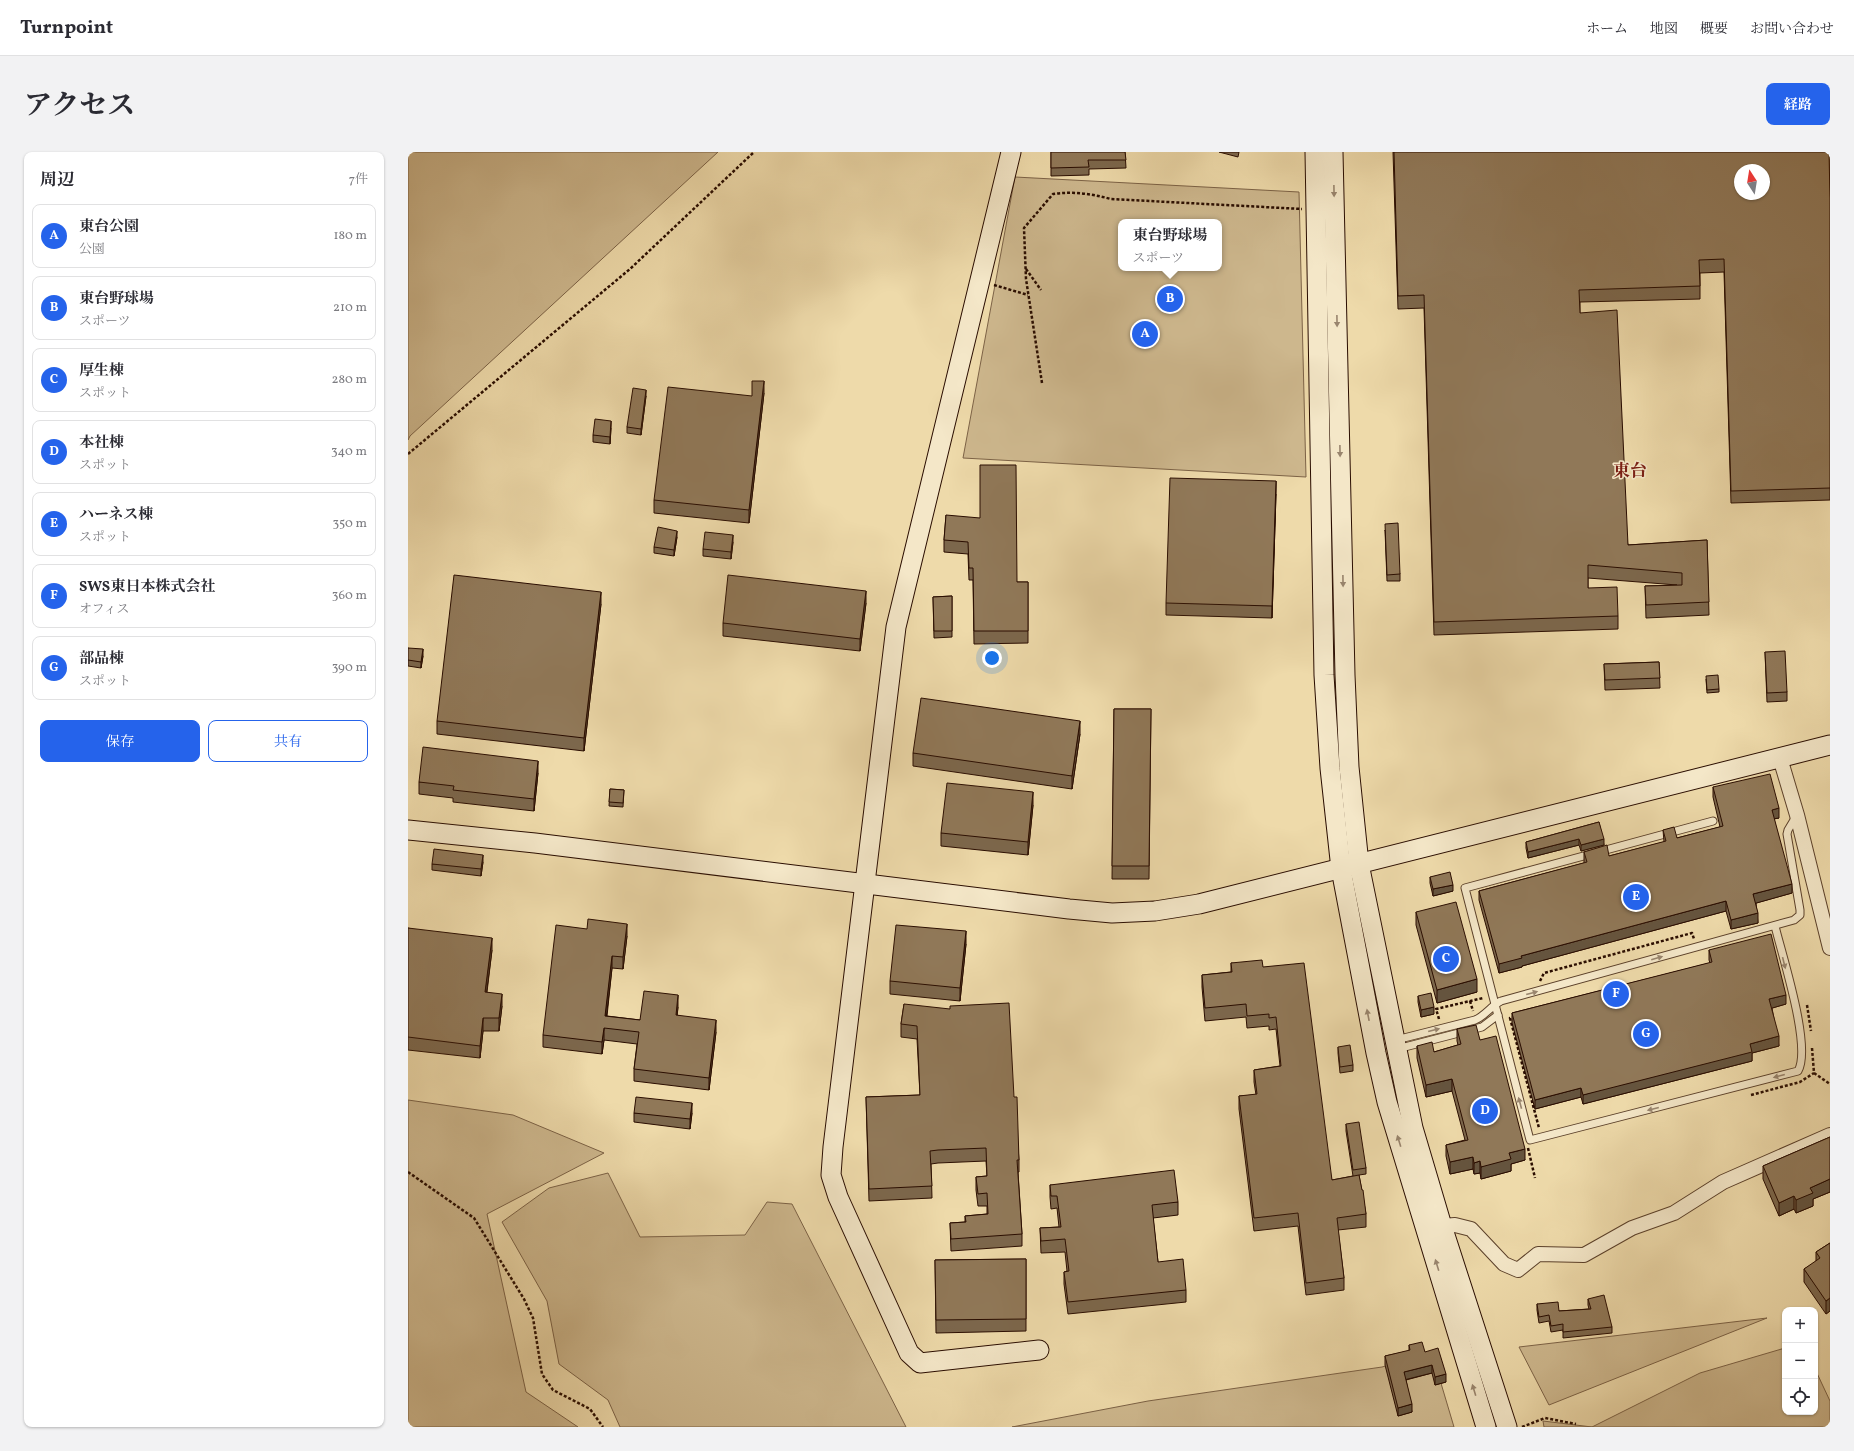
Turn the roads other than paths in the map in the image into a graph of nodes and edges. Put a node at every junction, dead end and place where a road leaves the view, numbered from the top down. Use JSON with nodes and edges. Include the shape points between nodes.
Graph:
{"nodes":[{"id":1,"x":1011,"y":152,"type":"edge"},
{"id":2,"x":1315,"y":152,"type":"edge"},
{"id":3,"x":1333,"y":152,"type":"edge"},
{"id":4,"x":1830,"y":745,"type":"edge"},
{"id":5,"x":1780,"y":758,"type":"junction"},
{"id":6,"x":1797,"y":815,"type":"junction"},
{"id":7,"x":1713,"y":821,"type":"dead end"},
{"id":8,"x":408,"y":830,"type":"edge"},
{"id":9,"x":1359,"y":864,"type":"junction"},
{"id":10,"x":1341,"y":869,"type":"junction"},
{"id":11,"x":865,"y":884,"type":"junction"},
{"id":12,"x":1775,"y":926,"type":"junction"},
{"id":13,"x":1830,"y":948,"type":"edge"},
{"id":14,"x":1495,"y":1004,"type":"junction"},
{"id":15,"x":1498,"y":1015,"type":"junction"},
{"id":16,"x":1397,"y":1044,"type":"junction"},
{"id":17,"x":1830,"y":1135,"type":"edge"},
{"id":18,"x":1442,"y":1226,"type":"junction"},
{"id":19,"x":1039,"y":1350,"type":"dead end"},
{"id":20,"x":1486,"y":1427,"type":"edge"},
{"id":21,"x":1507,"y":1427,"type":"edge"}],
"edges":[{"from":1,"to":11,"type":"street","via":[[896,627]]},
{"from":2,"to":10,"type":"street","via":[[1324,675],[1330,768]]},
{"from":3,"to":9,"type":"street","one_way":true,"via":[[1345,675],[1349,767]]},
{"from":4,"to":5,"type":"street"},
{"from":5,"to":6,"type":"street"},
{"from":5,"to":9,"type":"street"},
{"from":6,"to":12,"type":"lane","via":[[1787,834],[1800,915],[1794,920]]},
{"from":6,"to":13,"type":"street"},
{"from":7,"to":14,"type":"lane","via":[[1465,888]]},
{"from":8,"to":11,"type":"street"},
{"from":9,"to":10,"type":"street"},
{"from":9,"to":16,"type":"street"},
{"from":10,"to":11,"type":"street","via":[[1199,904],[1112,913]]},
{"from":20,"to":10,"type":"street","one_way":true,"via":[[1387,1102]]},
{"from":11,"to":19,"type":"street","via":[[833,1147],[831,1175],[838,1196],[909,1353],[920,1363]]},
{"from":14,"to":12,"type":"lane","one_way":true},
{"from":12,"to":15,"type":"lane","one_way":true,"via":[[1801,1034],[1801,1066],[1798,1071],[1530,1140]]},
{"from":14,"to":15,"type":"lane"},
{"from":16,"to":14,"type":"lane","one_way":true,"via":[[1481,1018]]},
{"from":15,"to":16,"type":"lane","via":[[1482,1027]]},
{"from":16,"to":18,"type":"street","via":[[1413,1128]]},
{"from":17,"to":18,"type":"street","via":[[1723,1182],[1674,1213],[1632,1228],[1584,1255],[1538,1254],[1518,1270],[1504,1264],[1472,1229],[1455,1225]]},
{"from":18,"to":21,"type":"street"}]}
